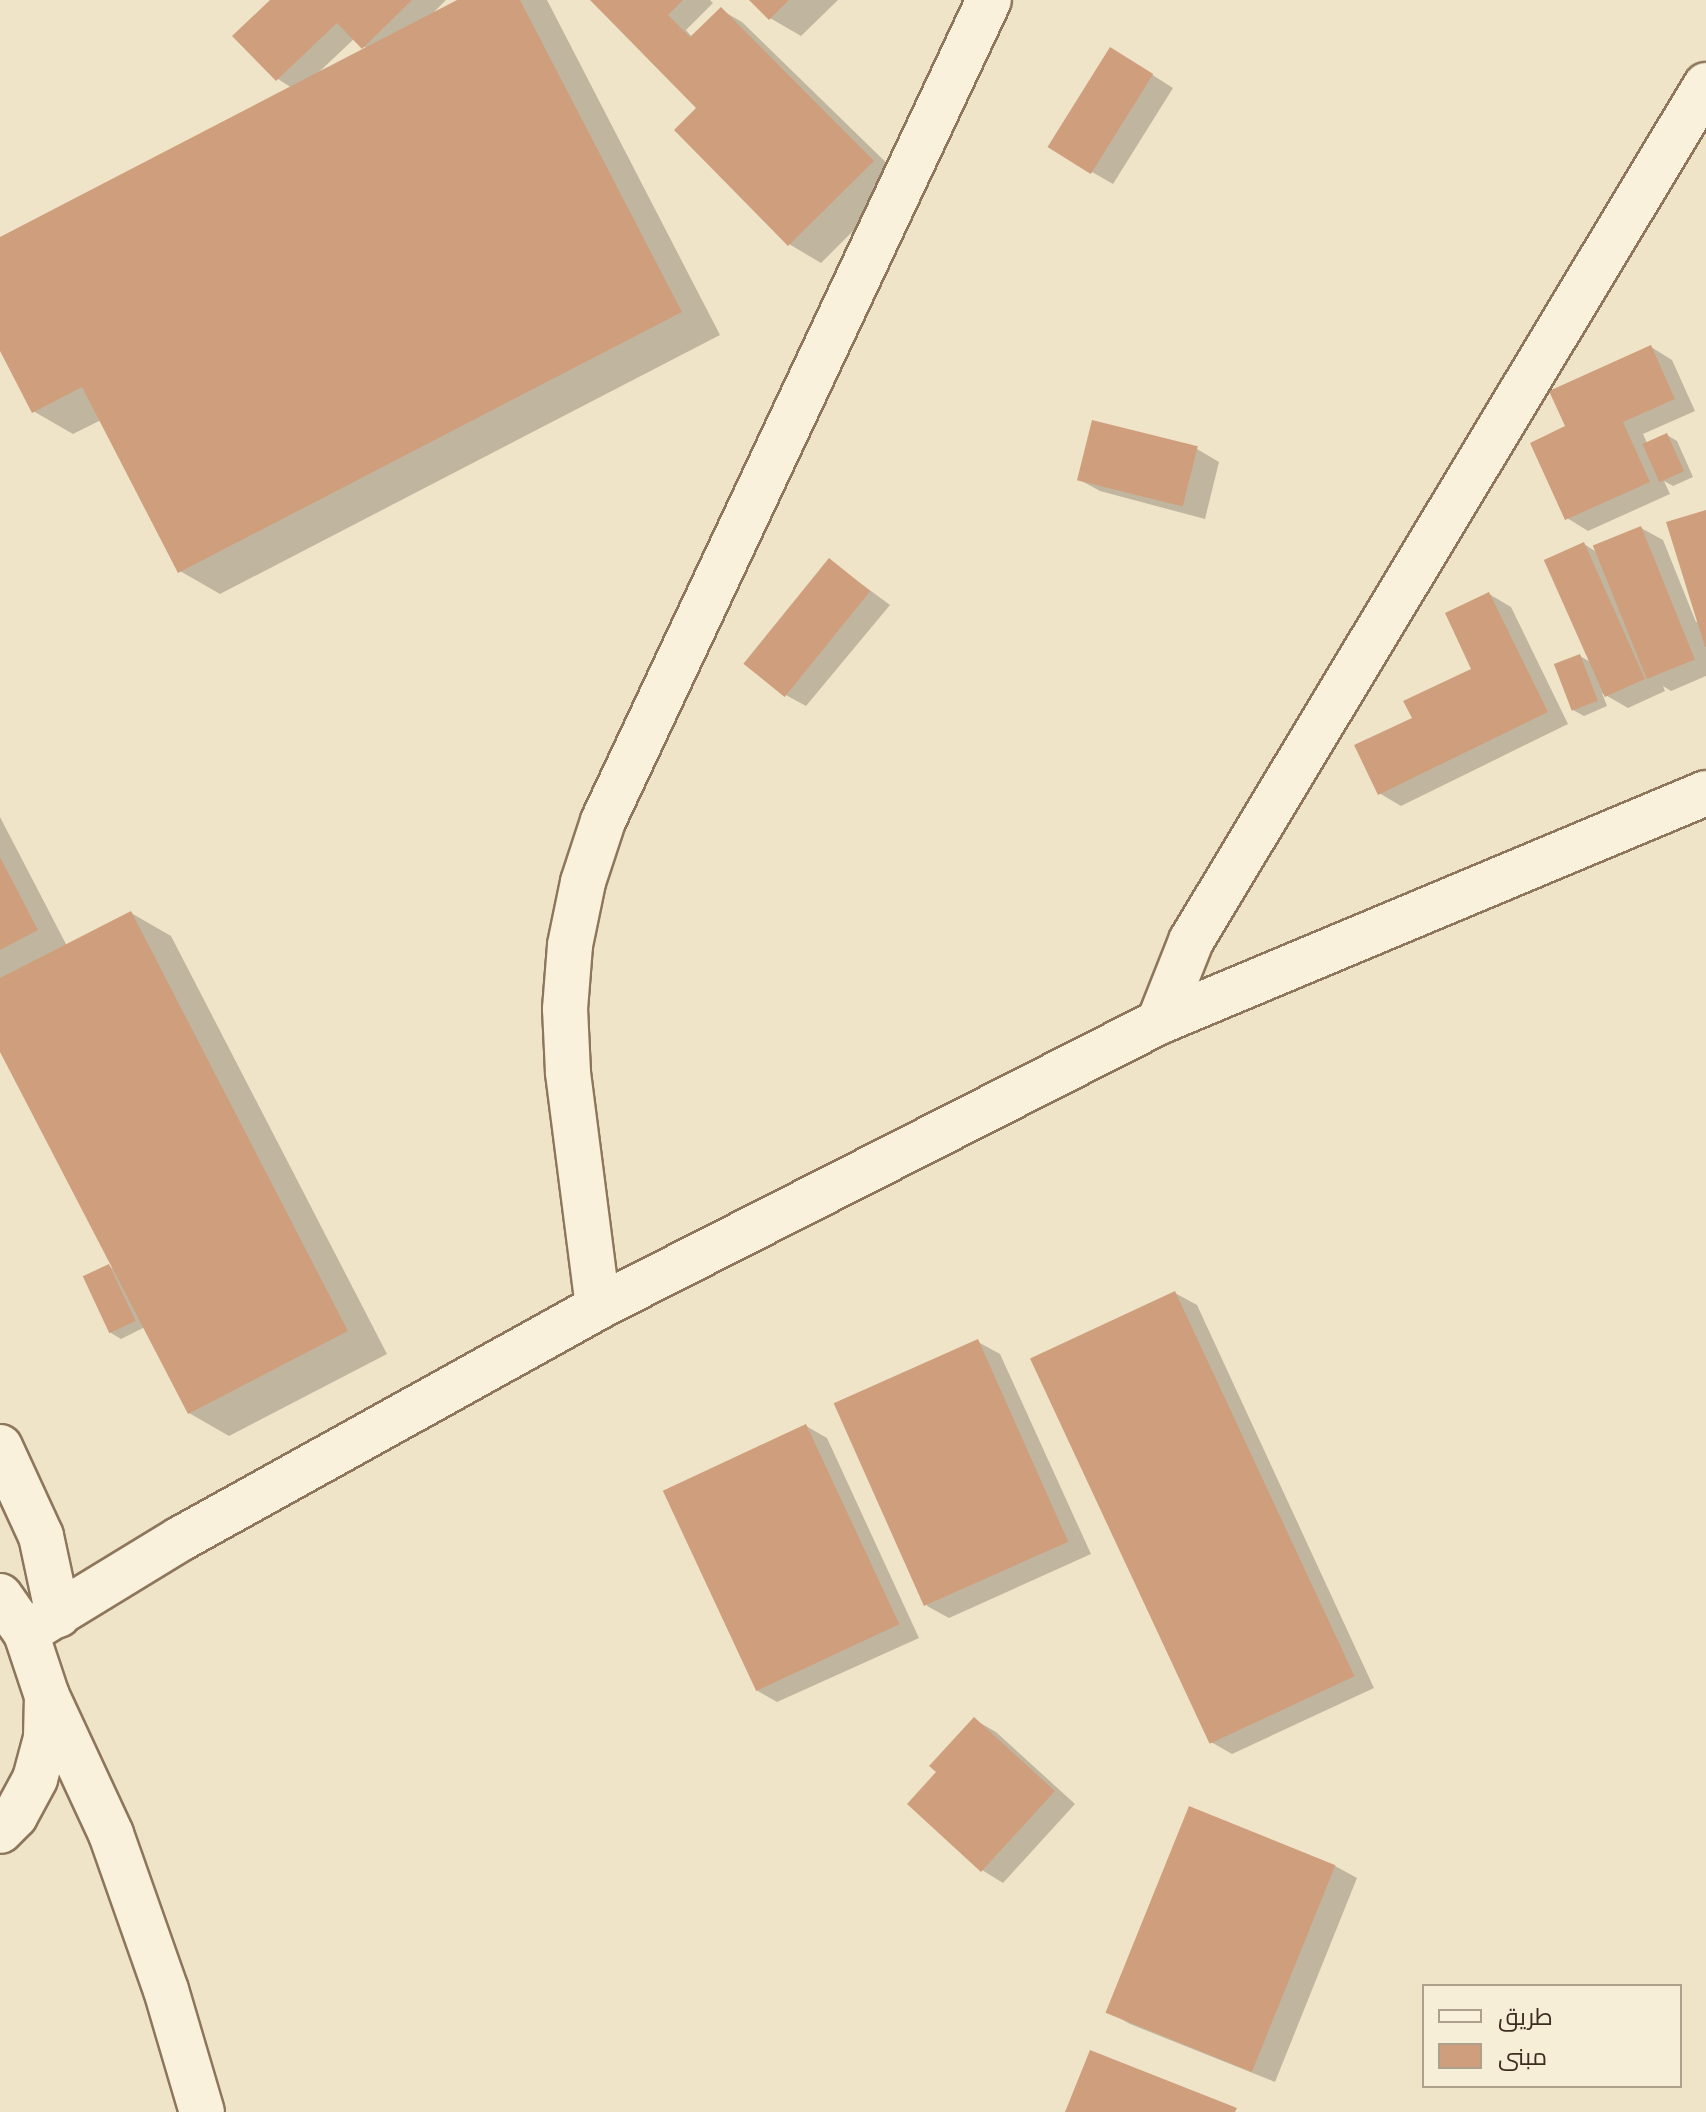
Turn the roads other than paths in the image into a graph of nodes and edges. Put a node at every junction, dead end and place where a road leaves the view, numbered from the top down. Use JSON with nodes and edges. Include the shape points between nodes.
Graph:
{"nodes":[{"id":1,"x":989,"y":0,"type":"edge"},
{"id":2,"x":1706,"y":85,"type":"edge"},
{"id":3,"x":1706,"y":793,"type":"edge"},
{"id":4,"x":1159,"y":1022,"type":"junction"},
{"id":5,"x":598,"y":1307,"type":"junction"},
{"id":6,"x":0,"y":1447,"type":"edge"},
{"id":7,"x":0,"y":1596,"type":"edge"},
{"id":8,"x":42,"y":1624,"type":"junction"},
{"id":9,"x":47,"y":1696,"type":"junction"},
{"id":10,"x":0,"y":1831,"type":"edge"},
{"id":11,"x":202,"y":2112,"type":"edge"}],
"edges":[{"from":1,"to":5,"type":"street","via":[[603,821],[583,882],[570,945],[565,1009]]},
{"from":2,"to":4,"type":"street","via":[[1191,941]]},
{"from":3,"to":4,"type":"street"},
{"from":4,"to":5,"type":"street"},
{"from":5,"to":8,"type":"street","via":[[180,1539]]},
{"from":6,"to":8,"type":"street","via":[[41,1536]]},
{"from":7,"to":8,"type":"street"},
{"from":8,"to":9,"type":"street"},
{"from":9,"to":10,"type":"street","via":[[46,1738],[35,1779],[15,1816]]},
{"from":9,"to":11,"type":"street","via":[[111,1834]]}]}
